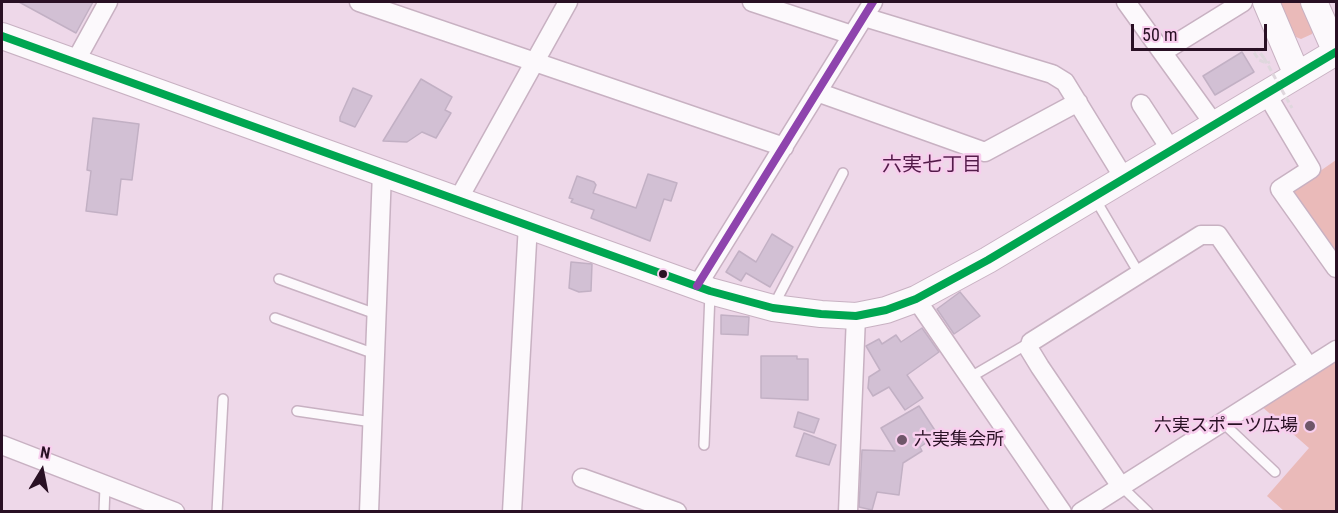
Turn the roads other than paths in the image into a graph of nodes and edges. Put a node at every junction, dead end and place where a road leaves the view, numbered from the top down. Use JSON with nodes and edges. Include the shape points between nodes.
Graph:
{"nodes":[{"id":1,"x":108,"y":2,"type":"edge"},
{"id":2,"x":359,"y":2,"type":"edge"},
{"id":3,"x":568,"y":2,"type":"edge"},
{"id":4,"x":753,"y":2,"type":"edge"},
{"id":5,"x":1126,"y":2,"type":"edge"},
{"id":6,"x":1243,"y":2,"type":"edge"},
{"id":7,"x":1266,"y":2,"type":"edge"},
{"id":8,"x":1314,"y":2,"type":"edge"},
{"id":9,"x":869,"y":9,"type":"edge"},
{"id":10,"x":852,"y":35,"type":"junction"},
{"id":11,"x":2,"y":36,"type":"edge"},
{"id":12,"x":1164,"y":51,"type":"junction"},
{"id":13,"x":1336,"y":52,"type":"edge"},
{"id":14,"x":75,"y":62,"type":"junction"},
{"id":15,"x":534,"y":62,"type":"junction"},
{"id":16,"x":1297,"y":75,"type":"junction"},
{"id":17,"x":817,"y":92,"type":"junction"},
{"id":18,"x":1266,"y":93,"type":"junction"},
{"id":19,"x":1078,"y":102,"type":"junction"},
{"id":20,"x":1141,"y":104,"type":"dead end"},
{"id":21,"x":1214,"y":124,"type":"junction"},
{"id":22,"x":784,"y":147,"type":"junction"},
{"id":23,"x":1171,"y":150,"type":"junction"},
{"id":24,"x":382,"y":172,"type":"junction"},
{"id":25,"x":843,"y":173,"type":"dead end"},
{"id":26,"x":1124,"y":178,"type":"junction"},
{"id":27,"x":1094,"y":196,"type":"junction"},
{"id":28,"x":459,"y":198,"type":"junction"},
{"id":29,"x":528,"y":225,"type":"junction"},
{"id":30,"x":1336,"y":268,"type":"edge"},
{"id":31,"x":1140,"y":275,"type":"junction"},
{"id":32,"x":279,"y":279,"type":"dead end"},
{"id":33,"x":704,"y":288,"type":"junction"},
{"id":34,"x":916,"y":299,"type":"junction"},
{"id":35,"x":772,"y":308,"type":"junction"},
{"id":36,"x":376,"y":315,"type":"junction"},
{"id":37,"x":856,"y":315,"type":"junction"},
{"id":38,"x":276,"y":318,"type":"dead end"},
{"id":39,"x":1031,"y":342,"type":"junction"},
{"id":40,"x":1336,"y":350,"type":"edge"},
{"id":41,"x":375,"y":354,"type":"junction"},
{"id":42,"x":1309,"y":367,"type":"junction"},
{"id":43,"x":969,"y":378,"type":"junction"},
{"id":44,"x":223,"y":399,"type":"dead end"},
{"id":45,"x":297,"y":411,"type":"dead end"},
{"id":46,"x":1221,"y":421,"type":"junction"},
{"id":47,"x":372,"y":422,"type":"junction"},
{"id":48,"x":2,"y":445,"type":"edge"},
{"id":49,"x":704,"y":445,"type":"dead end"},
{"id":50,"x":1275,"y":472,"type":"dead end"},
{"id":51,"x":582,"y":478,"type":"dead end"},
{"id":52,"x":1120,"y":485,"type":"junction"},
{"id":53,"x":105,"y":487,"type":"junction"},
{"id":54,"x":629,"y":504,"type":"edge"},
{"id":55,"x":104,"y":512,"type":"edge"},
{"id":56,"x":175,"y":512,"type":"edge"},
{"id":57,"x":217,"y":512,"type":"edge"},
{"id":58,"x":369,"y":512,"type":"edge"},
{"id":59,"x":512,"y":512,"type":"edge"},
{"id":60,"x":677,"y":512,"type":"edge"},
{"id":61,"x":848,"y":512,"type":"edge"},
{"id":62,"x":1062,"y":512,"type":"edge"},
{"id":63,"x":1081,"y":512,"type":"edge"},
{"id":64,"x":1148,"y":512,"type":"edge"}],
"edges":[{"from":1,"to":14,"type":"street"},
{"from":2,"to":15,"type":"street"},
{"from":3,"to":15,"type":"street"},
{"from":4,"to":10,"type":"street"},
{"from":5,"to":12,"type":"street"},
{"from":6,"to":12,"type":"street"},
{"from":7,"to":16,"type":"main road"},
{"from":8,"to":13,"type":"main road"},
{"from":9,"to":10,"type":"street"},
{"from":9,"to":19,"type":"street","via":[[1052,74],[1065,82]]},
{"from":10,"to":17,"type":"street"},
{"from":11,"to":14,"type":"main road"},
{"from":12,"to":21,"type":"street"},
{"from":13,"to":16,"type":"main road"},
{"from":14,"to":24,"type":"main road"},
{"from":15,"to":22,"type":"street"},
{"from":15,"to":28,"type":"street"},
{"from":16,"to":18,"type":"main road"},
{"from":17,"to":19,"type":"street","via":[[985,152]]},
{"from":17,"to":22,"type":"street"},
{"from":18,"to":21,"type":"main road"},
{"from":18,"to":30,"type":"street","via":[[1311,169],[1280,189]]},
{"from":19,"to":26,"type":"street"},
{"from":20,"to":23,"type":"street"},
{"from":21,"to":23,"type":"main road"},
{"from":22,"to":33,"type":"street"},
{"from":23,"to":26,"type":"main road"},
{"from":24,"to":28,"type":"main road"},
{"from":24,"to":36,"type":"street"},
{"from":25,"to":35,"type":"lane"},
{"from":26,"to":27,"type":"main road"},
{"from":27,"to":31,"type":"lane"},
{"from":27,"to":34,"type":"main road"},
{"from":28,"to":29,"type":"main road"},
{"from":29,"to":33,"type":"main road"},
{"from":29,"to":59,"type":"street"},
{"from":31,"to":39,"type":"street"},
{"from":31,"to":42,"type":"street","via":[[1201,235],[1218,235]]},
{"from":32,"to":36,"type":"lane"},
{"from":33,"to":35,"type":"main road"},
{"from":33,"to":49,"type":"lane"},
{"from":34,"to":37,"type":"main road"},
{"from":34,"to":43,"type":"street"},
{"from":35,"to":37,"type":"main road"},
{"from":36,"to":41,"type":"street"},
{"from":37,"to":61,"type":"street"},
{"from":38,"to":41,"type":"lane"},
{"from":39,"to":43,"type":"lane"},
{"from":39,"to":52,"type":"street","via":[[1029,349],[1040,367]]},
{"from":40,"to":42,"type":"street"},
{"from":41,"to":47,"type":"street"},
{"from":42,"to":46,"type":"street"},
{"from":43,"to":62,"type":"street"},
{"from":44,"to":57,"type":"lane"},
{"from":45,"to":47,"type":"lane"},
{"from":46,"to":50,"type":"lane"},
{"from":46,"to":52,"type":"street"},
{"from":47,"to":58,"type":"street"},
{"from":48,"to":53,"type":"street"},
{"from":51,"to":54,"type":"street"},
{"from":52,"to":63,"type":"street"},
{"from":52,"to":64,"type":"lane"},
{"from":53,"to":55,"type":"lane"},
{"from":53,"to":56,"type":"street"},
{"from":54,"to":60,"type":"street"}]}
